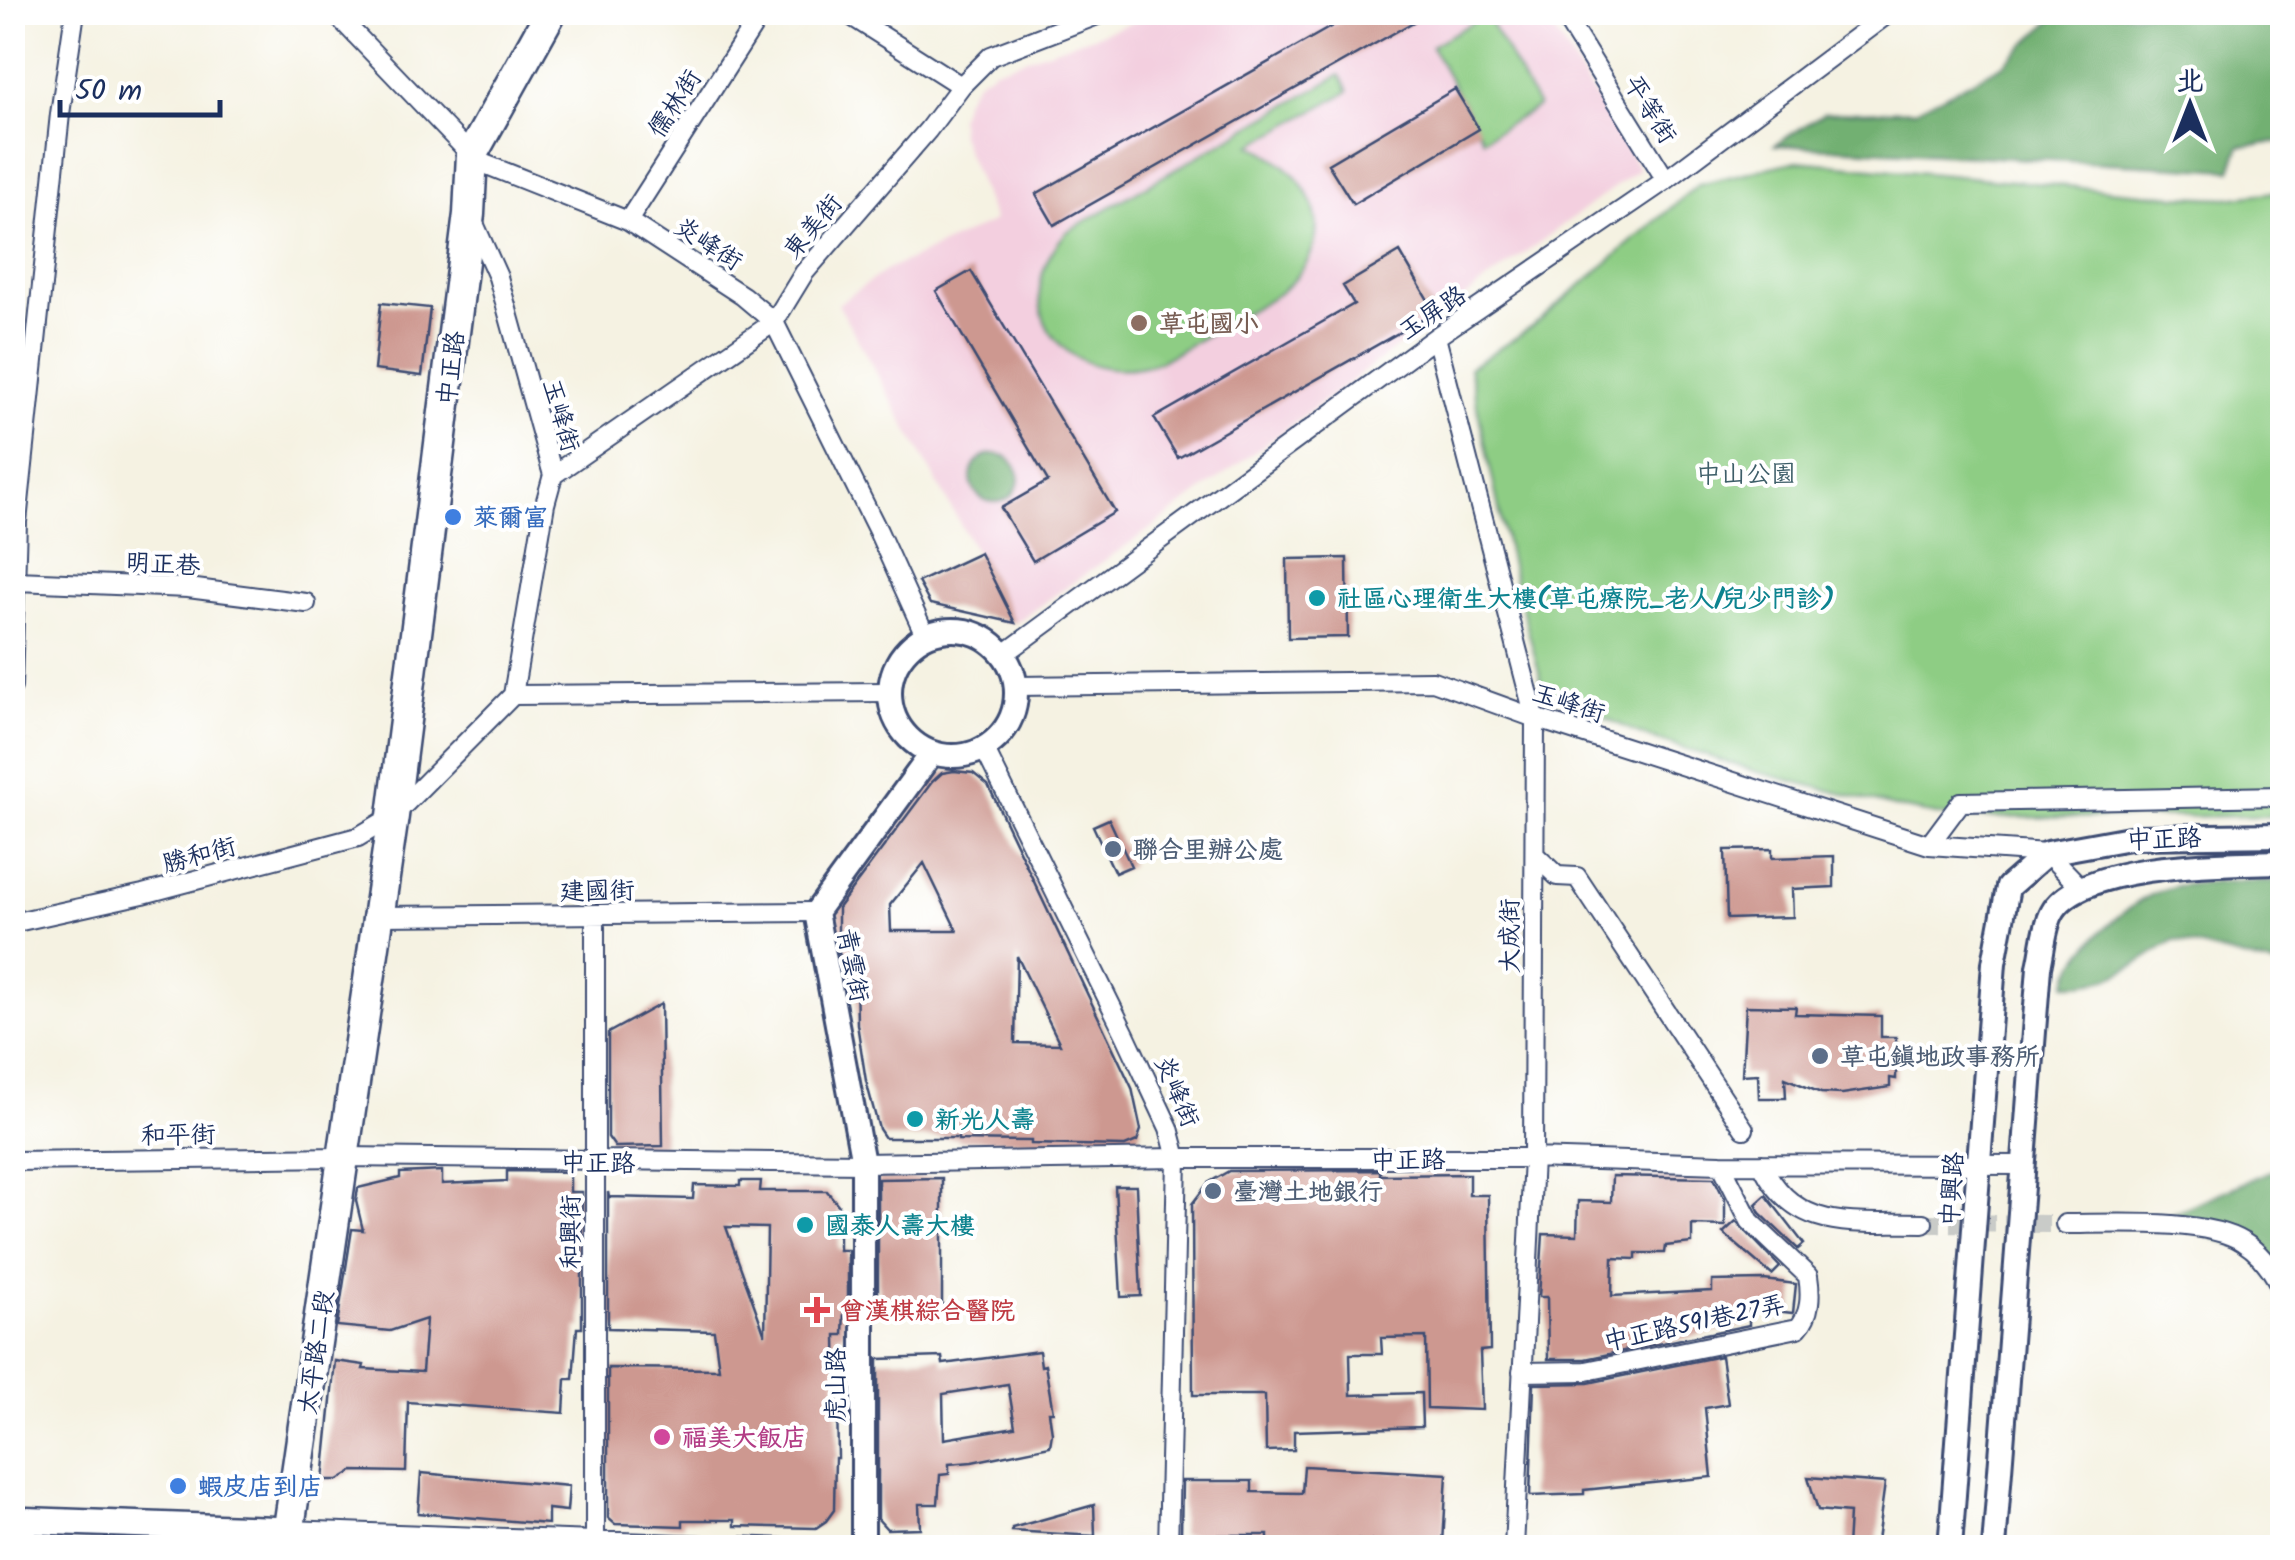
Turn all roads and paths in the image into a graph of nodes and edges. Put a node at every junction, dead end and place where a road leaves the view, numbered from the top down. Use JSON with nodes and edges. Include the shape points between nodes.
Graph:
{"nodes":[{"id":1,"x":75,"y":12,"type":"edge"},
{"id":2,"x":334,"y":12,"type":"edge"},
{"id":3,"x":551,"y":12,"type":"edge"},
{"id":4,"x":762,"y":12,"type":"edge"},
{"id":5,"x":845,"y":12,"type":"edge"},
{"id":6,"x":1105,"y":12,"type":"edge"},
{"id":7,"x":1562,"y":12,"type":"edge"},
{"id":8,"x":1890,"y":12,"type":"edge"},
{"id":9,"x":961,"y":86,"type":"junction"},
{"id":10,"x":472,"y":154,"type":"junction"},
{"id":11,"x":1666,"y":180,"type":"junction"},
{"id":12,"x":469,"y":214,"type":"junction"},
{"id":13,"x":628,"y":220,"type":"junction"},
{"id":14,"x":774,"y":322,"type":"junction"},
{"id":15,"x":1436,"y":337,"type":"junction"},
{"id":16,"x":553,"y":475,"type":"junction"},
{"id":17,"x":15,"y":521,"type":"edge"},
{"id":18,"x":17,"y":581,"type":"junction"},
{"id":19,"x":306,"y":602,"type":"dead end"},
{"id":20,"x":926,"y":637,"type":"junction"},
{"id":21,"x":1003,"y":654,"type":"junction"},
{"id":22,"x":1016,"y":686,"type":"junction"},
{"id":23,"x":12,"y":687,"type":"edge"},
{"id":24,"x":890,"y":692,"type":"junction"},
{"id":25,"x":513,"y":695,"type":"junction"},
{"id":26,"x":1535,"y":718,"type":"junction"},
{"id":27,"x":984,"y":748,"type":"junction"},
{"id":28,"x":932,"y":753,"type":"junction"},
{"id":29,"x":2282,"y":796,"type":"edge"},
{"id":30,"x":393,"y":816,"type":"junction"},
{"id":31,"x":2282,"y":835,"type":"edge"},
{"id":32,"x":1928,"y":844,"type":"junction"},
{"id":33,"x":2047,"y":852,"type":"junction"},
{"id":34,"x":1534,"y":855,"type":"junction"},
{"id":35,"x":2282,"y":862,"type":"edge"},
{"id":36,"x":2080,"y":888,"type":"junction"},
{"id":37,"x":816,"y":912,"type":"junction"},
{"id":38,"x":379,"y":916,"type":"junction"},
{"id":39,"x":595,"y":916,"type":"junction"},
{"id":40,"x":12,"y":923,"type":"edge"},
{"id":41,"x":1744,"y":1129,"type":"dead end"},
{"id":42,"x":344,"y":1157,"type":"junction"},
{"id":43,"x":1178,"y":1158,"type":"junction"},
{"id":44,"x":1533,"y":1158,"type":"junction"},
{"id":45,"x":12,"y":1162,"type":"edge"},
{"id":46,"x":595,"y":1162,"type":"junction"},
{"id":47,"x":1980,"y":1162,"type":"junction"},
{"id":48,"x":863,"y":1163,"type":"junction"},
{"id":49,"x":1721,"y":1164,"type":"junction"},
{"id":50,"x":1762,"y":1164,"type":"junction"},
{"id":51,"x":2025,"y":1164,"type":"junction"},
{"id":52,"x":1923,"y":1223,"type":"tunnel mouth"},
{"id":53,"x":2065,"y":1224,"type":"tunnel mouth"},
{"id":54,"x":2282,"y":1290,"type":"edge"},
{"id":55,"x":1522,"y":1372,"type":"junction"},
{"id":56,"x":12,"y":1520,"type":"edge"},
{"id":57,"x":288,"y":1539,"type":"edge"},
{"id":58,"x":595,"y":1544,"type":"edge"},
{"id":59,"x":786,"y":1548,"type":"edge"},
{"id":60,"x":863,"y":1548,"type":"edge"},
{"id":61,"x":1168,"y":1548,"type":"edge"},
{"id":62,"x":1514,"y":1548,"type":"edge"},
{"id":63,"x":1950,"y":1548,"type":"edge"},
{"id":64,"x":1994,"y":1548,"type":"edge"}],
"edges":[{"from":1,"to":17,"type":"street"},
{"from":2,"to":10,"type":"street","name":"炎峰街"},
{"from":3,"to":10,"type":"main road","name":"中正路"},
{"from":4,"to":13,"type":"street","name":"儒林街"},
{"from":5,"to":9,"type":"street"},
{"from":6,"to":9,"type":"street","name":"東美街","via":[[991,56]]},
{"from":7,"to":11,"type":"street","name":"平等街"},
{"from":8,"to":11,"type":"street","name":"玉屏路"},
{"from":9,"to":14,"type":"street","name":"東美街","via":[[804,273]]},
{"from":10,"to":12,"type":"main road","name":"中正路"},
{"from":10,"to":13,"type":"street","name":"炎峰街"},
{"from":11,"to":15,"type":"street","name":"玉屏路"},
{"from":12,"to":16,"type":"street","name":"玉峰街","via":[[498,277]]},
{"from":12,"to":30,"type":"main road","name":"中正路"},
{"from":13,"to":14,"type":"street","name":"炎峰街"},
{"from":14,"to":16,"type":"street","name":"東美街"},
{"from":14,"to":20,"type":"street","name":"炎峰街"},
{"from":15,"to":21,"type":"street","name":"玉屏路"},
{"from":15,"to":26,"type":"street","name":"大成街"},
{"from":16,"to":25,"type":"street","name":"玉峰街"},
{"from":17,"to":18,"type":"street"},
{"from":18,"to":19,"type":"street","name":"明正巷","via":[[188,588]]},
{"from":18,"to":23,"type":"street"},
{"from":20,"to":21,"type":"street","via":[[967,632]]},
{"from":20,"to":24,"type":"street","via":[[900,660]]},
{"from":21,"to":22,"type":"street"},
{"from":22,"to":26,"type":"street","name":"玉峰街","via":[[1433,681]]},
{"from":22,"to":27,"type":"street","via":[[1010,722]]},
{"from":24,"to":25,"type":"street"},
{"from":24,"to":28,"type":"street","via":[[901,729]]},
{"from":25,"to":30,"type":"street"},
{"from":26,"to":32,"type":"street","name":"玉峰街"},
{"from":26,"to":34,"type":"street","name":"大成街"},
{"from":27,"to":28,"type":"street","via":[[967,755]]},
{"from":27,"to":43,"type":"street","name":"炎峰街","via":[[1126,1034]]},
{"from":28,"to":37,"type":"street","name":"青雲街"},
{"from":29,"to":32,"type":"street","via":[[1961,802]]},
{"from":30,"to":38,"type":"main road","name":"中正路"},
{"from":30,"to":40,"type":"street","name":"勝和街","via":[[358,837]]},
{"from":31,"to":33,"type":"street","name":"中正路","via":[[2136,838]]},
{"from":32,"to":33,"type":"street","name":"玉峰街"},
{"from":33,"to":36,"type":"street"},
{"from":33,"to":47,"type":"street","name":"中興路","via":[[2008,887],[2004,904]]},
{"from":34,"to":41,"type":"street","via":[[1557,876],[1577,876]]},
{"from":34,"to":44,"type":"street","name":"大成街"},
{"from":35,"to":36,"type":"street","name":"中正路","via":[[2151,869]]},
{"from":36,"to":51,"type":"street","via":[[2052,912],[2039,966]]},
{"from":37,"to":39,"type":"street","name":"建國街"},
{"from":37,"to":48,"type":"street","name":"青雲街"},
{"from":38,"to":39,"type":"street","name":"建國街"},
{"from":38,"to":42,"type":"main road","name":"中正路"},
{"from":39,"to":46,"type":"street","name":"和興街"},
{"from":42,"to":45,"type":"street","name":"和平街"},
{"from":42,"to":46,"type":"street","name":"中正路"},
{"from":42,"to":57,"type":"main road","name":"太平路二段"},
{"from":43,"to":44,"type":"street","name":"中正路"},
{"from":43,"to":48,"type":"street","name":"中正路"},
{"from":43,"to":61,"type":"street","name":"炎峰街"},
{"from":44,"to":49,"type":"street","name":"中正路"},
{"from":44,"to":55,"type":"street","name":"大成街"},
{"from":46,"to":48,"type":"street","name":"中正路"},
{"from":46,"to":58,"type":"street","name":"和興街"},
{"from":47,"to":50,"type":"street","name":"中正路"},
{"from":47,"to":51,"type":"street","name":"中正路"},
{"from":47,"to":63,"type":"street","name":"中興路"},
{"from":48,"to":60,"type":"street","name":"虎山路"},
{"from":49,"to":50,"type":"street","name":"中正路"},
{"from":49,"to":55,"type":"street","name":"中正路591巷27弄","via":[[1750,1220],[1808,1276],[1807,1318],[1798,1328],[1586,1372]]},
{"from":50,"to":52,"type":"street","via":[[1780,1194],[1820,1220]]},
{"from":51,"to":64,"type":"street"},
{"from":53,"to":54,"type":"street","via":[[2207,1230],[2242,1241],[2273,1270]]},
{"from":55,"to":62,"type":"street","name":"大成街"},
{"from":56,"to":57,"type":"main road"},
{"from":57,"to":58,"type":"street"},
{"from":58,"to":59,"type":"street"}]}
